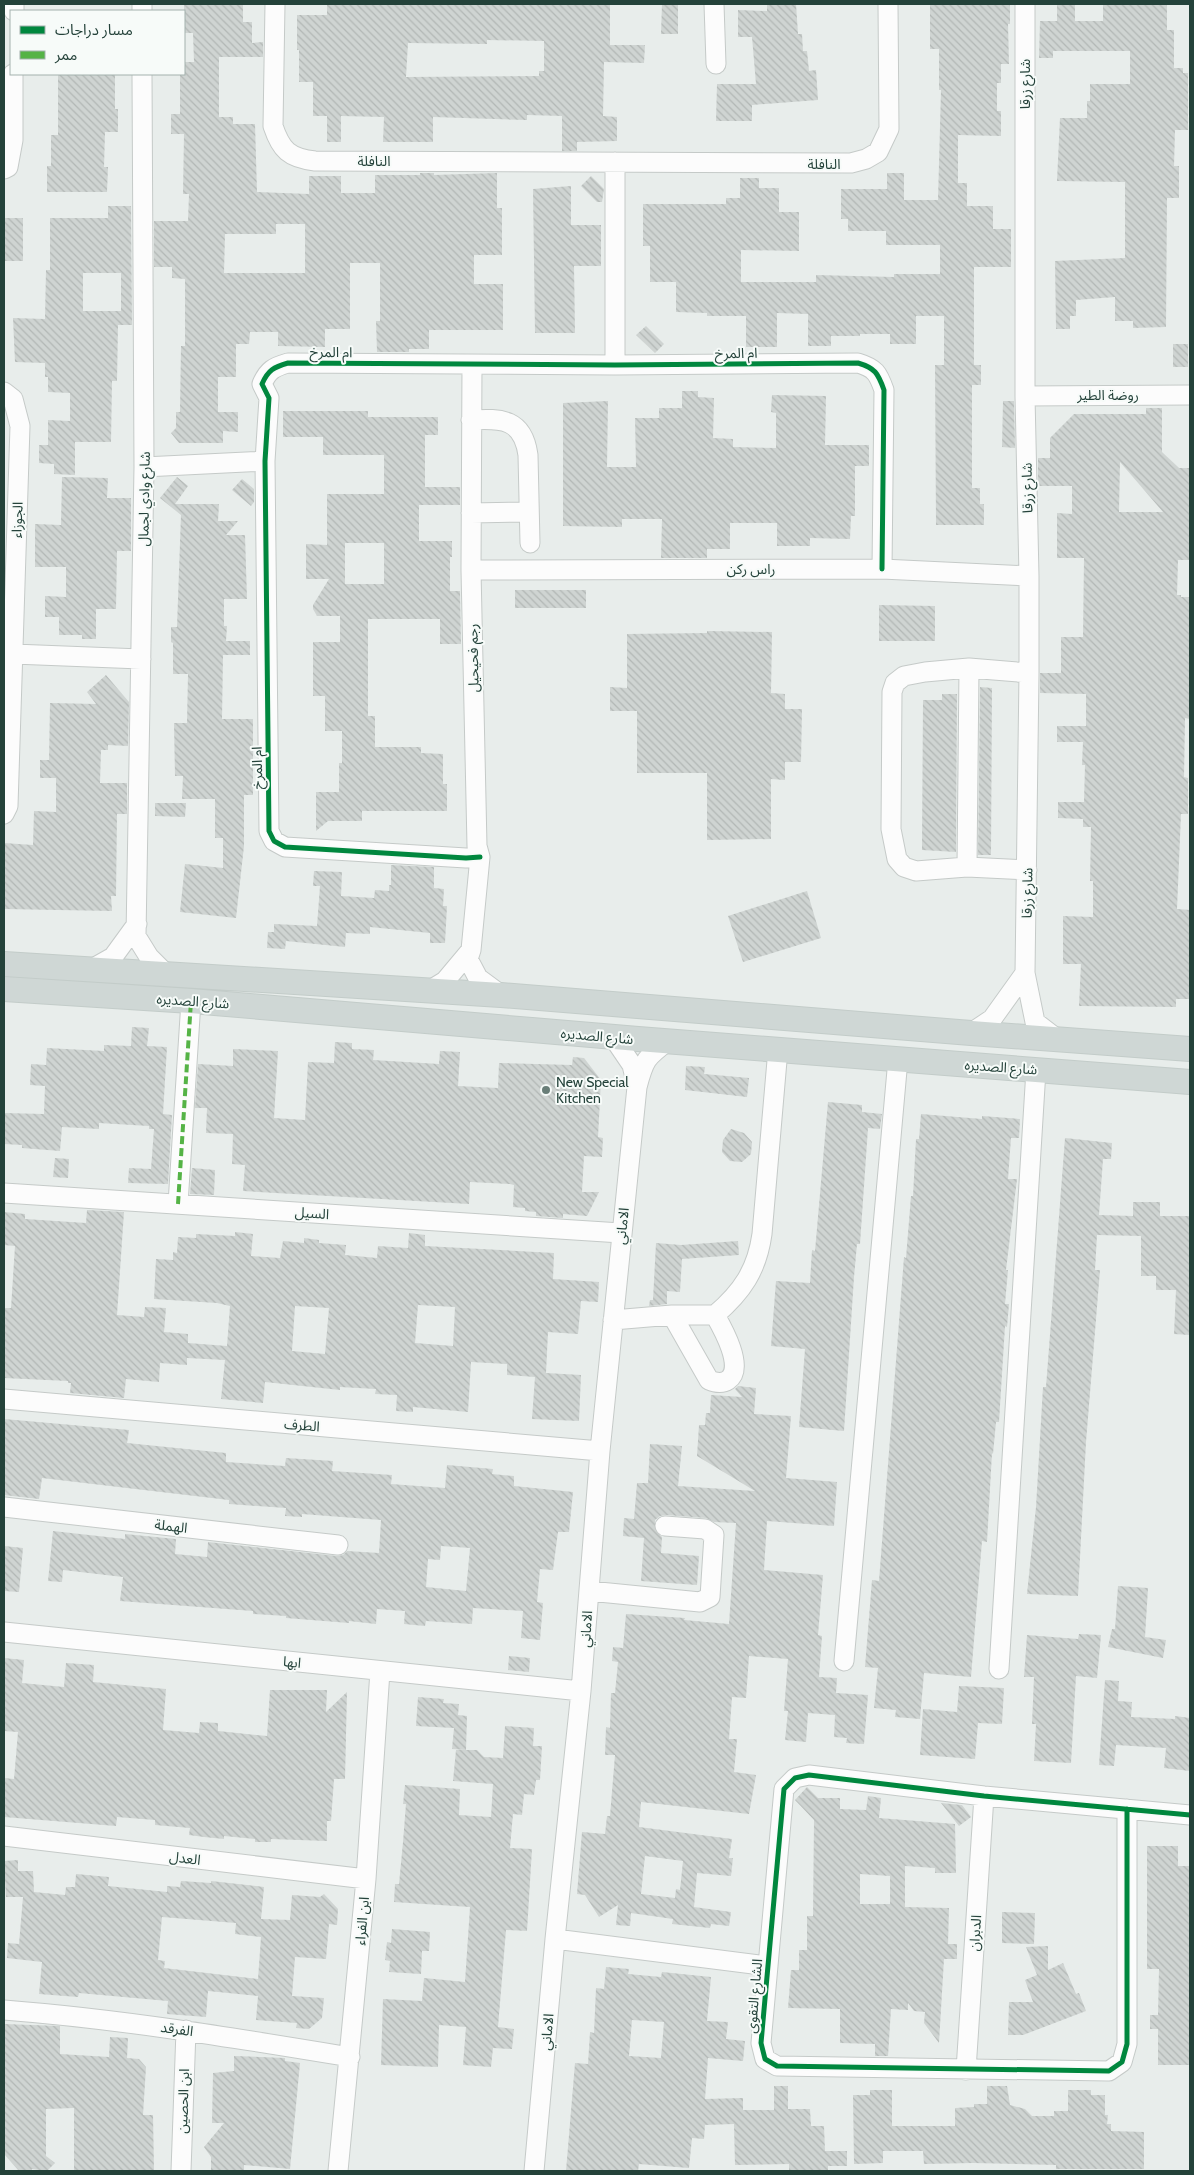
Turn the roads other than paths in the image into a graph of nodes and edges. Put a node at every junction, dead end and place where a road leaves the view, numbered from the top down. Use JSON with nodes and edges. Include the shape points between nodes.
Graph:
{"nodes":[{"id":1,"x":275,"y":4,"type":"edge"},
{"id":2,"x":714,"y":4,"type":"edge"},
{"id":3,"x":888,"y":4,"type":"edge"},
{"id":4,"x":1025,"y":4,"type":"edge"},
{"id":5,"x":716,"y":64,"type":"dead end"},
{"id":6,"x":13,"y":75,"type":"edge"},
{"id":7,"x":142,"y":75,"type":"edge"},
{"id":8,"x":615,"y":162,"type":"junction"},
{"id":9,"x":4,"y":168,"type":"edge"},
{"id":10,"x":472,"y":364,"type":"junction"},
{"id":11,"x":615,"y":365,"type":"junction"},
{"id":12,"x":4,"y":392,"type":"edge"},
{"id":13,"x":1190,"y":395,"type":"edge"},
{"id":14,"x":1025,"y":396,"type":"junction"},
{"id":15,"x":472,"y":420,"type":"junction"},
{"id":16,"x":265,"y":461,"type":"junction"},
{"id":17,"x":144,"y":467,"type":"junction"},
{"id":18,"x":529,"y":512,"type":"junction"},
{"id":19,"x":472,"y":513,"type":"junction"},
{"id":20,"x":530,"y":543,"type":"dead end"},
{"id":21,"x":882,"y":569,"type":"junction"},
{"id":22,"x":472,"y":570,"type":"junction"},
{"id":23,"x":1030,"y":576,"type":"junction"},
{"id":24,"x":14,"y":654,"type":"junction"},
{"id":25,"x":141,"y":659,"type":"junction"},
{"id":26,"x":969,"y":668,"type":"junction"},
{"id":27,"x":1030,"y":673,"type":"junction"},
{"id":28,"x":4,"y":814,"type":"edge"},
{"id":29,"x":480,"y":857,"type":"junction"},
{"id":30,"x":967,"y":867,"type":"junction"},
{"id":31,"x":1027,"y":870,"type":"junction"},
{"id":32,"x":137,"y":924,"type":"junction"},
{"id":33,"x":471,"y":950,"type":"junction"},
{"id":34,"x":4,"y":964,"type":"edge"},
{"id":35,"x":90,"y":970,"type":"junction"},
{"id":36,"x":1025,"y":973,"type":"junction"},
{"id":37,"x":166,"y":974,"type":"junction"},
{"id":38,"x":4,"y":989,"type":"edge"},
{"id":39,"x":427,"y":992,"type":"junction"},
{"id":40,"x":501,"y":995,"type":"junction"},
{"id":41,"x":191,"y":1001,"type":"junction"},
{"id":42,"x":971,"y":1033,"type":"junction"},
{"id":43,"x":613,"y":1037,"type":"junction"},
{"id":44,"x":1056,"y":1038,"type":"junction"},
{"id":45,"x":668,"y":1041,"type":"junction"},
{"id":46,"x":1186,"y":1046,"type":"edge"},
{"id":47,"x":778,"y":1049,"type":"junction"},
{"id":48,"x":898,"y":1059,"type":"junction"},
{"id":49,"x":1036,"y":1070,"type":"junction"},
{"id":50,"x":1190,"y":1082,"type":"edge"},
{"id":51,"x":637,"y":1087,"type":"junction"},
{"id":52,"x":4,"y":1194,"type":"edge"},
{"id":53,"x":178,"y":1204,"type":"junction"},
{"id":54,"x":621,"y":1233,"type":"junction"},
{"id":55,"x":672,"y":1315,"type":"junction"},
{"id":56,"x":715,"y":1315,"type":"junction"},
{"id":57,"x":612,"y":1320,"type":"junction"},
{"id":58,"x":4,"y":1399,"type":"edge"},
{"id":59,"x":600,"y":1451,"type":"junction"},
{"id":60,"x":4,"y":1507,"type":"edge"},
{"id":61,"x":665,"y":1526,"type":"dead end"},
{"id":62,"x":338,"y":1545,"type":"dead end"},
{"id":63,"x":589,"y":1590,"type":"junction"},
{"id":64,"x":4,"y":1632,"type":"edge"},
{"id":65,"x":844,"y":1661,"type":"dead end"},
{"id":66,"x":999,"y":1669,"type":"dead end"},
{"id":67,"x":380,"y":1671,"type":"junction"},
{"id":68,"x":581,"y":1691,"type":"junction"},
{"id":69,"x":984,"y":1796,"type":"junction"},
{"id":70,"x":1127,"y":1809,"type":"junction"},
{"id":71,"x":1190,"y":1815,"type":"edge"},
{"id":72,"x":4,"y":1836,"type":"edge"},
{"id":73,"x":366,"y":1879,"type":"junction"},
{"id":74,"x":555,"y":1939,"type":"junction"},
{"id":75,"x":768,"y":1966,"type":"junction"},
{"id":76,"x":4,"y":2010,"type":"edge"},
{"id":77,"x":186,"y":2030,"type":"junction"},
{"id":78,"x":350,"y":2057,"type":"junction"},
{"id":79,"x":966,"y":2070,"type":"junction"},
{"id":80,"x":180,"y":2171,"type":"edge"},
{"id":81,"x":338,"y":2171,"type":"edge"},
{"id":82,"x":534,"y":2171,"type":"edge"}],
"edges":[{"from":1,"to":8,"type":"street","name":"النافلة","via":[[273,126],[287,152],[299,159]]},
{"from":2,"to":5,"type":"street"},
{"from":3,"to":8,"type":"street","name":"النافلة","via":[[889,129],[878,152],[866,159],[841,164]]},
{"from":4,"to":14,"type":"street","name":"شارع زرقا"},
{"from":6,"to":9,"type":"street","via":[[13,140],[8,167]]},
{"from":7,"to":17,"type":"street","name":"شارع وادي لجمال"},
{"from":8,"to":11,"type":"street"},
{"from":10,"to":11,"type":"street","name":"ام المرخ"},
{"from":10,"to":15,"type":"street","name":"رجم فحيحيل"},
{"from":10,"to":16,"type":"street","name":"ام المرخ","via":[[288,363],[276,366],[267,373],[262,384],[269,398]]},
{"from":11,"to":21,"type":"street","name":"ام المرخ","via":[[858,363],[871,367],[879,377],[884,396]]},
{"from":12,"to":24,"type":"street","name":"الجوزاء","via":[[13,399],[20,426]]},
{"from":13,"to":14,"type":"street","name":"روضة الطير"},
{"from":14,"to":23,"type":"street","name":"شارع زرقا"},
{"from":15,"to":18,"type":"street","via":[[503,420],[522,433],[528,455]]},
{"from":15,"to":19,"type":"street","name":"رجم فحيحيل"},
{"from":16,"to":17,"type":"street"},
{"from":16,"to":29,"type":"street","name":"ام المرخ","via":[[269,831],[274,841],[285,846]]},
{"from":17,"to":25,"type":"street","name":"شارع وادي لجمال"},
{"from":18,"to":19,"type":"street"},
{"from":18,"to":20,"type":"street"},
{"from":19,"to":22,"type":"street","name":"رجم فحيحيل"},
{"from":21,"to":22,"type":"street","name":"راس ركن"},
{"from":21,"to":23,"type":"street","name":"راس ركن"},
{"from":22,"to":29,"type":"street","name":"رجم فحيحيل","via":[[477,846]]},
{"from":23,"to":27,"type":"street","name":"شارع زرقا"},
{"from":24,"to":25,"type":"street"},
{"from":24,"to":28,"type":"street","name":"الجوزاء","via":[[8,806]]},
{"from":25,"to":32,"type":"street","name":"شارع وادي لجمال"},
{"from":26,"to":27,"type":"street"},
{"from":26,"to":30,"type":"street"},
{"from":26,"to":30,"type":"street","via":[[904,676],[895,683],[892,692],[891,829],[897,859],[904,867],[916,871]]},
{"from":27,"to":31,"type":"street","name":"شارع زرقا"},
{"from":29,"to":33,"type":"street","name":"رجم فحيحيل"},
{"from":30,"to":31,"type":"street"},
{"from":31,"to":36,"type":"street","name":"شارع زرقا"},
{"from":32,"to":35,"type":"street","via":[[112,958]]},
{"from":32,"to":37,"type":"street","name":"شارع وادي لجمال","via":[[136,936],[142,947]]},
{"from":33,"to":39,"type":"street","via":[[445,981]]},
{"from":33,"to":40,"type":"street","name":"رجم فحيحيل","via":[[468,959],[472,969]]},
{"from":34,"to":35,"type":"main road","name":"شارع الصديره"},
{"from":35,"to":37,"type":"main road","name":"شارع الصديره"},
{"from":36,"to":42,"type":"street","via":[[992,1019]]},
{"from":36,"to":44,"type":"street","name":"شارع زرقا","via":[[1036,1022]]},
{"from":37,"to":39,"type":"main road","name":"شارع الصديره"},
{"from":38,"to":41,"type":"main road","name":"شارع الصديره"},
{"from":39,"to":40,"type":"main road","name":"شارع الصديره"},
{"from":40,"to":42,"type":"main road","name":"شارع الصديره"},
{"from":41,"to":43,"type":"main road","name":"شارع الصديره"},
{"from":41,"to":53,"type":"street"},
{"from":42,"to":44,"type":"main road","name":"شارع الصديره"},
{"from":43,"to":45,"type":"main road","name":"شارع الصديره"},
{"from":43,"to":51,"type":"street","name":"الاماني","via":[[632,1065]]},
{"from":44,"to":46,"type":"main road","name":"شارع الصديره"},
{"from":45,"to":47,"type":"main road","name":"شارع الصديره"},
{"from":45,"to":51,"type":"street","name":"الاماني","via":[[643,1064]]},
{"from":47,"to":48,"type":"main road","name":"شارع الصديره"},
{"from":47,"to":56,"type":"street","via":[[759,1255],[752,1273],[729,1303]]},
{"from":48,"to":49,"type":"main road","name":"شارع الصديره"},
{"from":48,"to":65,"type":"street"},
{"from":49,"to":50,"type":"main road","name":"شارع الصديره"},
{"from":49,"to":66,"type":"street"},
{"from":51,"to":54,"type":"street","name":"الاماني"},
{"from":52,"to":53,"type":"street","name":"السيل"},
{"from":53,"to":54,"type":"street","name":"السيل"},
{"from":54,"to":57,"type":"street","name":"الاماني"},
{"from":55,"to":56,"type":"street"},
{"from":55,"to":56,"type":"street","via":[[709,1380],[720,1383],[734,1374],[735,1369],[732,1353]]},
{"from":55,"to":57,"type":"street"},
{"from":57,"to":59,"type":"street","name":"الاماني"},
{"from":58,"to":59,"type":"street","name":"الطرف"},
{"from":59,"to":63,"type":"street","name":"الاماني"},
{"from":60,"to":62,"type":"street","name":"الهملة"},
{"from":61,"to":63,"type":"street","via":[[705,1529],[714,1535],[710,1597],[700,1602]]},
{"from":63,"to":68,"type":"street","name":"الاماني"},
{"from":64,"to":67,"type":"street","name":"ابها"},
{"from":67,"to":68,"type":"street","name":"ابها"},
{"from":67,"to":73,"type":"street","name":"ابن الفراء"},
{"from":68,"to":74,"type":"street","name":"الاماني"},
{"from":69,"to":70,"type":"street","name":"الشارع التقوى"},
{"from":69,"to":75,"type":"street","name":"الشارع التقوى","via":[[809,1775],[795,1778],[784,1790]]},
{"from":69,"to":79,"type":"street","name":"الدبران"},
{"from":70,"to":71,"type":"street","name":"الشارع التقوى"},
{"from":70,"to":79,"type":"street","name":"الشارع التقوى","via":[[1127,2044],[1122,2062],[1109,2071]]},
{"from":72,"to":73,"type":"street","name":"العدل"},
{"from":73,"to":78,"type":"street","name":"ابن الفراء"},
{"from":74,"to":75,"type":"street","name":"الشارع التقوى"},
{"from":74,"to":82,"type":"street","name":"الاماني"},
{"from":75,"to":79,"type":"street","name":"الشارع التقوى","via":[[761,2043],[765,2059],[777,2066]]},
{"from":76,"to":77,"type":"street","name":"الفرقد"},
{"from":77,"to":78,"type":"street","name":"الفرقد"},
{"from":77,"to":80,"type":"street","name":"ابن الحصين"},
{"from":78,"to":81,"type":"street","name":"ابن الفراء"}]}
